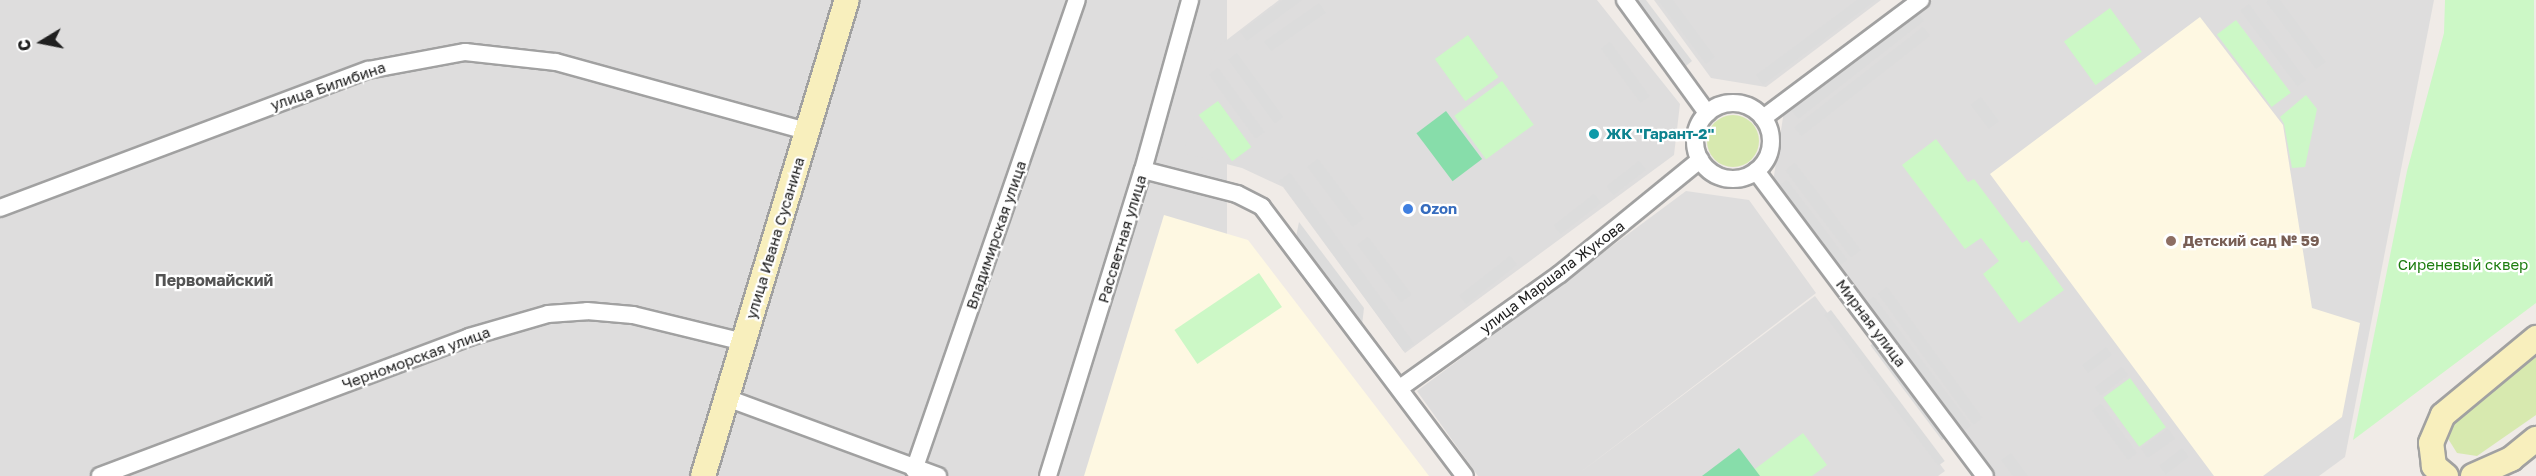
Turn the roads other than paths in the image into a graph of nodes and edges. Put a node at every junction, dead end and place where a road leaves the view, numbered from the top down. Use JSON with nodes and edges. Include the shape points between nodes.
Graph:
{"nodes":[{"id":1,"x":847,"y":0,"type":"edge"},
{"id":2,"x":1077,"y":0,"type":"edge"},
{"id":3,"x":1190,"y":0,"type":"edge"},
{"id":4,"x":1625,"y":0,"type":"edge"},
{"id":5,"x":1920,"y":0,"type":"edge"},
{"id":6,"x":1707,"y":113,"type":"junction"},
{"id":7,"x":1763,"y":117,"type":"junction"},
{"id":8,"x":807,"y":131,"type":"junction"},
{"id":9,"x":1700,"y":160,"type":"junction"},
{"id":10,"x":1143,"y":170,"type":"junction"},
{"id":11,"x":1756,"y":171,"type":"junction"},
{"id":12,"x":0,"y":208,"type":"edge"},
{"id":13,"x":2536,"y":338,"type":"edge"},
{"id":14,"x":744,"y":342,"type":"junction"},
{"id":15,"x":1400,"y":388,"type":"junction"},
{"id":16,"x":727,"y":398,"type":"junction"},
{"id":17,"x":2527,"y":446,"type":"edge"},
{"id":18,"x":914,"y":470,"type":"junction"},
{"id":19,"x":2433,"y":473,"type":"edge"},
{"id":20,"x":100,"y":476,"type":"edge"},
{"id":21,"x":703,"y":476,"type":"edge"},
{"id":22,"x":938,"y":476,"type":"edge"},
{"id":23,"x":1048,"y":476,"type":"edge"},
{"id":24,"x":1466,"y":476,"type":"edge"},
{"id":25,"x":1984,"y":476,"type":"edge"},
{"id":26,"x":2473,"y":476,"type":"edge"},
{"id":27,"x":2509,"y":476,"type":"edge"}],
"edges":[{"from":1,"to":8,"type":"street","name":"улица Ивана Сусанина"},
{"from":2,"to":18,"type":"street","name":"Владимирская улица"},
{"from":3,"to":10,"type":"street","name":"Рассветная улица"},
{"from":4,"to":6,"type":"street"},
{"from":5,"to":7,"type":"street"},
{"from":6,"to":7,"type":"street","via":[[1734,103],[1749,106]]},
{"from":6,"to":9,"type":"street","via":[[1695,135]]},
{"from":7,"to":11,"type":"street","via":[[1770,146]]},
{"from":8,"to":12,"type":"street","name":"улица Билибина","via":[[556,62],[465,52],[368,70]]},
{"from":8,"to":14,"type":"street","name":"улица Ивана Сусанина"},
{"from":9,"to":11,"type":"street","via":[[1714,173],[1727,178]]},
{"from":9,"to":15,"type":"street","name":"улица Маршала Жукова","via":[[1560,274]]},
{"from":10,"to":15,"type":"street","via":[[1237,194],[1262,207]]},
{"from":10,"to":23,"type":"street","name":"Рассветная улица"},
{"from":11,"to":25,"type":"street","name":"Мирная улица"},
{"from":13,"to":19,"type":"street","via":[[2443,415],[2431,443]]},
{"from":14,"to":16,"type":"street","name":"улица Ивана Сусанина"},
{"from":14,"to":20,"type":"street","name":"Черноморская улица","via":[[633,315],[587,310],[548,314],[469,337]]},
{"from":15,"to":24,"type":"street"},
{"from":16,"to":18,"type":"street"},
{"from":16,"to":21,"type":"street","name":"улица Ивана Сусанина"},
{"from":17,"to":26,"type":"street"},
{"from":17,"to":27,"type":"street"},
{"from":18,"to":22,"type":"street"}]}
